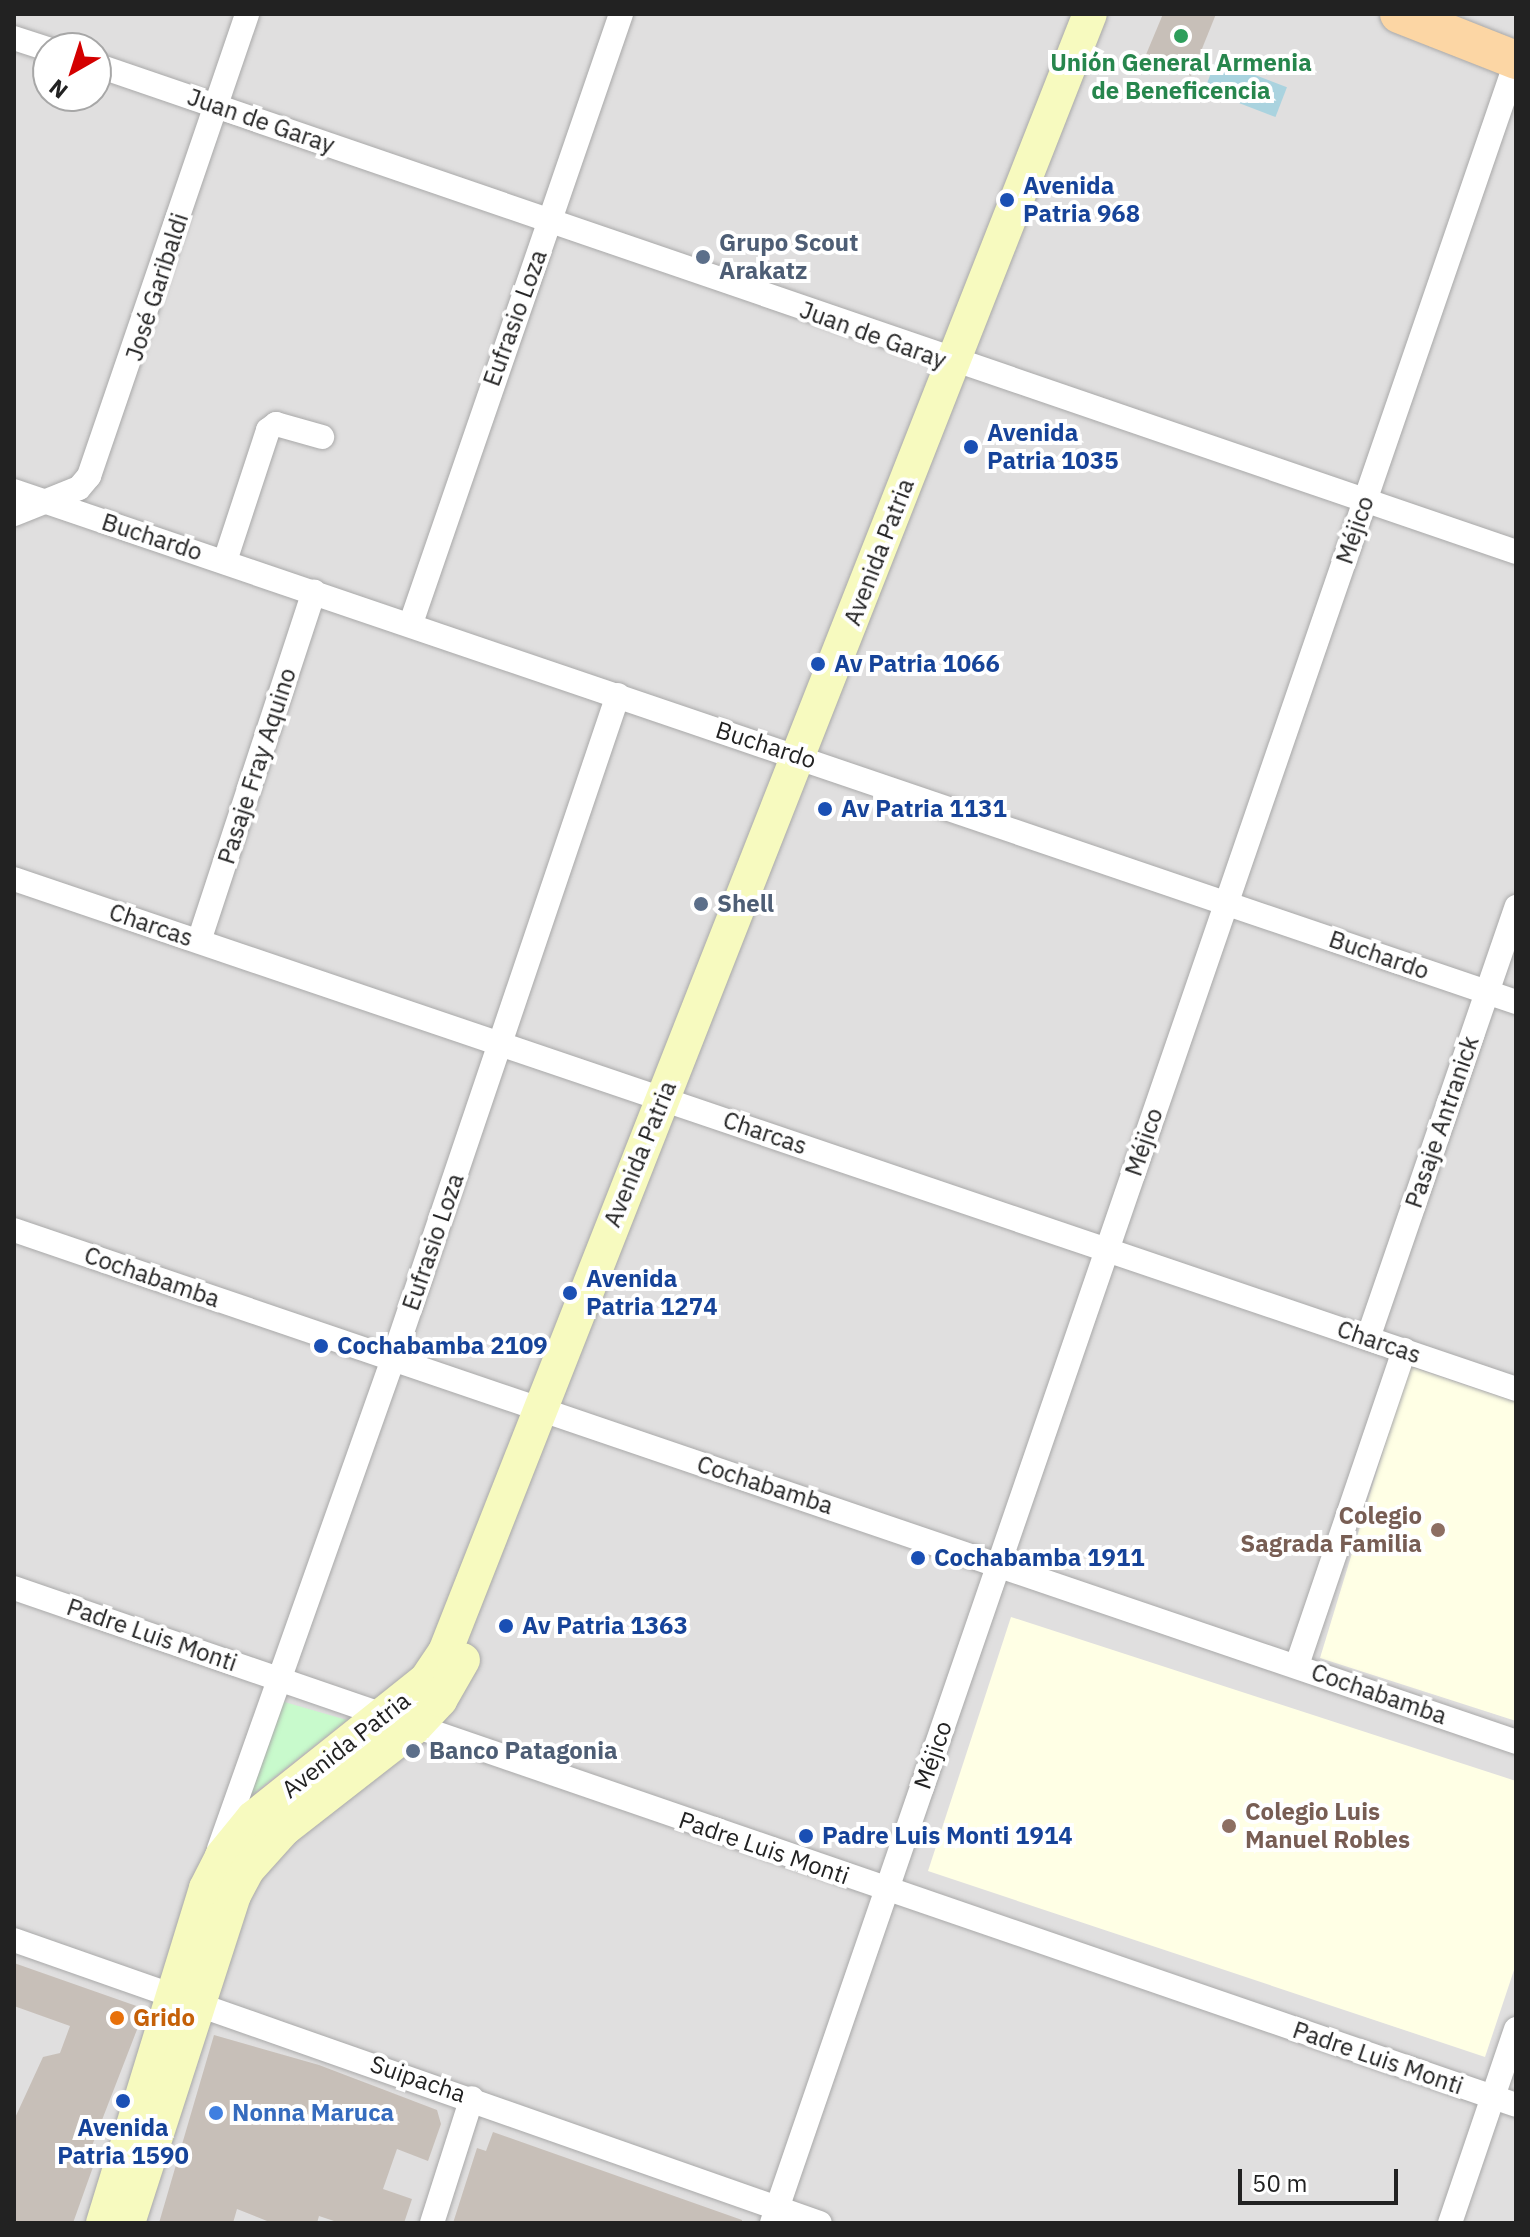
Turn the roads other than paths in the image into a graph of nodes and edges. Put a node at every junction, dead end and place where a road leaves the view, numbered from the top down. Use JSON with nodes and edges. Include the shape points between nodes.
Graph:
{"nodes":[{"id":1,"x":247,"y":14,"type":"edge"},
{"id":2,"x":621,"y":14,"type":"edge"},
{"id":3,"x":1090,"y":14,"type":"edge"},
{"id":4,"x":1111,"y":14,"type":"edge"},
{"id":5,"x":1399,"y":14,"type":"edge"},
{"id":6,"x":1516,"y":61,"type":"edge"},
{"id":7,"x":112,"y":70,"type":"edge"},
{"id":8,"x":217,"y":106,"type":"junction"},
{"id":9,"x":551,"y":219,"type":"junction"},
{"id":10,"x":962,"y":366,"type":"junction"},
{"id":11,"x":322,"y":437,"type":"dead end"},
{"id":12,"x":14,"y":491,"type":"edge"},
{"id":13,"x":42,"y":501,"type":"junction"},
{"id":14,"x":1365,"y":501,"type":"junction"},
{"id":15,"x":14,"y":514,"type":"edge"},
{"id":16,"x":1516,"y":552,"type":"edge"},
{"id":17,"x":225,"y":561,"type":"junction"},
{"id":18,"x":314,"y":591,"type":"junction"},
{"id":19,"x":411,"y":623,"type":"junction"},
{"id":20,"x":618,"y":695,"type":"junction"},
{"id":21,"x":809,"y":760,"type":"junction"},
{"id":22,"x":14,"y":879,"type":"edge"},
{"id":23,"x":1226,"y":901,"type":"junction"},
{"id":24,"x":1516,"y":907,"type":"edge"},
{"id":25,"x":199,"y":941,"type":"junction"},
{"id":26,"x":1487,"y":992,"type":"junction"},
{"id":27,"x":1516,"y":1002,"type":"edge"},
{"id":28,"x":499,"y":1043,"type":"junction"},
{"id":29,"x":672,"y":1101,"type":"junction"},
{"id":30,"x":14,"y":1230,"type":"edge"},
{"id":31,"x":1107,"y":1249,"type":"junction"},
{"id":32,"x":1368,"y":1338,"type":"junction"},
{"id":33,"x":1404,"y":1350,"type":"junction"},
{"id":34,"x":393,"y":1359,"type":"junction"},
{"id":35,"x":1516,"y":1389,"type":"edge"},
{"id":36,"x":548,"y":1413,"type":"junction"},
{"id":37,"x":999,"y":1563,"type":"junction"},
{"id":38,"x":14,"y":1588,"type":"edge"},
{"id":39,"x":1297,"y":1665,"type":"junction"},
{"id":40,"x":277,"y":1677,"type":"junction"},
{"id":41,"x":383,"y":1716,"type":"junction"},
{"id":42,"x":415,"y":1727,"type":"junction"},
{"id":43,"x":1516,"y":1742,"type":"edge"},
{"id":44,"x":261,"y":1809,"type":"junction"},
{"id":45,"x":886,"y":1891,"type":"junction"},
{"id":46,"x":14,"y":1940,"type":"edge"},
{"id":47,"x":187,"y":1998,"type":"junction"},
{"id":48,"x":1516,"y":2029,"type":"edge"},
{"id":49,"x":472,"y":2098,"type":"junction"},
{"id":50,"x":1504,"y":2101,"type":"edge"},
{"id":51,"x":774,"y":2216,"type":"edge"},
{"id":52,"x":103,"y":2223,"type":"edge"},
{"id":53,"x":128,"y":2223,"type":"edge"},
{"id":54,"x":432,"y":2223,"type":"edge"},
{"id":55,"x":820,"y":2223,"type":"edge"},
{"id":56,"x":1450,"y":2223,"type":"edge"}],
"edges":[{"from":1,"to":8,"type":"street","name":"José Garibaldi"},
{"from":2,"to":9,"type":"street","name":"Eufrasio Loza"},
{"from":3,"to":10,"type":"main road","name":"Avenida Patria"},
{"from":4,"to":10,"type":"main road","name":"Avenida Patria"},
{"from":5,"to":6,"type":"main road"},
{"from":6,"to":14,"type":"street","name":"Méjico"},
{"from":7,"to":8,"type":"street","name":"Juan de Garay"},
{"from":8,"to":9,"type":"street","name":"Juan de Garay"},
{"from":8,"to":13,"type":"street","name":"José Garibaldi","via":[[89,476],[79,488]]},
{"from":9,"to":10,"type":"street","name":"Juan de Garay"},
{"from":9,"to":19,"type":"street","name":"Eufrasio Loza"},
{"from":10,"to":14,"type":"street","name":"Juan de Garay"},
{"from":10,"to":21,"type":"main road","name":"Avenida Patria"},
{"from":11,"to":17,"type":"street","via":[[276,424],[268,430]]},
{"from":12,"to":13,"type":"street","name":"Buchardo"},
{"from":13,"to":15,"type":"street","name":"José Garibaldi"},
{"from":13,"to":17,"type":"street","name":"Buchardo"},
{"from":14,"to":16,"type":"street","name":"Juan de Garay"},
{"from":14,"to":23,"type":"street","name":"Méjico"},
{"from":17,"to":18,"type":"street","name":"Buchardo"},
{"from":18,"to":19,"type":"street","name":"Buchardo"},
{"from":18,"to":25,"type":"street","name":"Pasaje Fray Aquino"},
{"from":19,"to":20,"type":"street","name":"Buchardo"},
{"from":20,"to":21,"type":"street","name":"Buchardo"},
{"from":20,"to":28,"type":"street","name":"Eufrasio Loza"},
{"from":21,"to":23,"type":"street","name":"Buchardo"},
{"from":21,"to":29,"type":"main road","name":"Avenida Patria"},
{"from":22,"to":25,"type":"street","name":"Charcas"},
{"from":23,"to":26,"type":"street","name":"Buchardo"},
{"from":23,"to":31,"type":"street","name":"Méjico"},
{"from":24,"to":26,"type":"street","name":"Pasaje Antranick"},
{"from":25,"to":28,"type":"street","name":"Charcas"},
{"from":26,"to":27,"type":"street","name":"Buchardo"},
{"from":26,"to":32,"type":"street","name":"Pasaje Antranick"},
{"from":28,"to":29,"type":"street","name":"Charcas"},
{"from":28,"to":34,"type":"street","name":"Eufrasio Loza"},
{"from":29,"to":31,"type":"street","name":"Charcas"},
{"from":29,"to":36,"type":"main road","name":"Avenida Patria"},
{"from":30,"to":34,"type":"street","name":"Cochabamba"},
{"from":31,"to":32,"type":"street","name":"Charcas"},
{"from":31,"to":37,"type":"street","name":"Méjico"},
{"from":32,"to":33,"type":"street","name":"Charcas"},
{"from":33,"to":35,"type":"street","name":"Charcas"},
{"from":33,"to":39,"type":"street"},
{"from":34,"to":36,"type":"street","name":"Cochabamba"},
{"from":34,"to":40,"type":"street","name":"Eufrasio Loza"},
{"from":36,"to":37,"type":"street","name":"Cochabamba"},
{"from":36,"to":41,"type":"main road","name":"Avenida Patria","via":[[445,1652],[426,1680]]},
{"from":36,"to":42,"type":"main road","name":"Avenida Patria","via":[[456,1677]]},
{"from":37,"to":39,"type":"street","name":"Cochabamba"},
{"from":37,"to":45,"type":"street","name":"Méjico"},
{"from":38,"to":40,"type":"street","name":"Padre Luis Monti"},
{"from":39,"to":43,"type":"street","name":"Cochabamba"},
{"from":40,"to":41,"type":"street","name":"Padre Luis Monti"},
{"from":40,"to":44,"type":"street","name":"Eufrasio Loza"},
{"from":41,"to":42,"type":"street","name":"Padre Luis Monti"},
{"from":41,"to":44,"type":"main road","name":"Avenida Patria"},
{"from":42,"to":44,"type":"main road","name":"Avenida Patria"},
{"from":42,"to":45,"type":"street","name":"Padre Luis Monti"},
{"from":44,"to":47,"type":"main road","name":"Avenida Patria","via":[[248,1869]]},
{"from":44,"to":47,"type":"main road","name":"Avenida Patria","via":[[237,1834],[206,1888]]},
{"from":45,"to":50,"type":"street","name":"Padre Luis Monti"},
{"from":45,"to":51,"type":"street","name":"Méjico"},
{"from":46,"to":47,"type":"street","name":"Suipacha"},
{"from":47,"to":49,"type":"street","name":"Suipacha"},
{"from":47,"to":52,"type":"main road","name":"Avenida Patria"},
{"from":47,"to":53,"type":"main road","name":"Avenida Patria"},
{"from":48,"to":50,"type":"street"},
{"from":49,"to":51,"type":"street","name":"Suipacha"},
{"from":49,"to":54,"type":"street"},
{"from":50,"to":56,"type":"street"},
{"from":51,"to":55,"type":"street","name":"Suipacha"}]}
